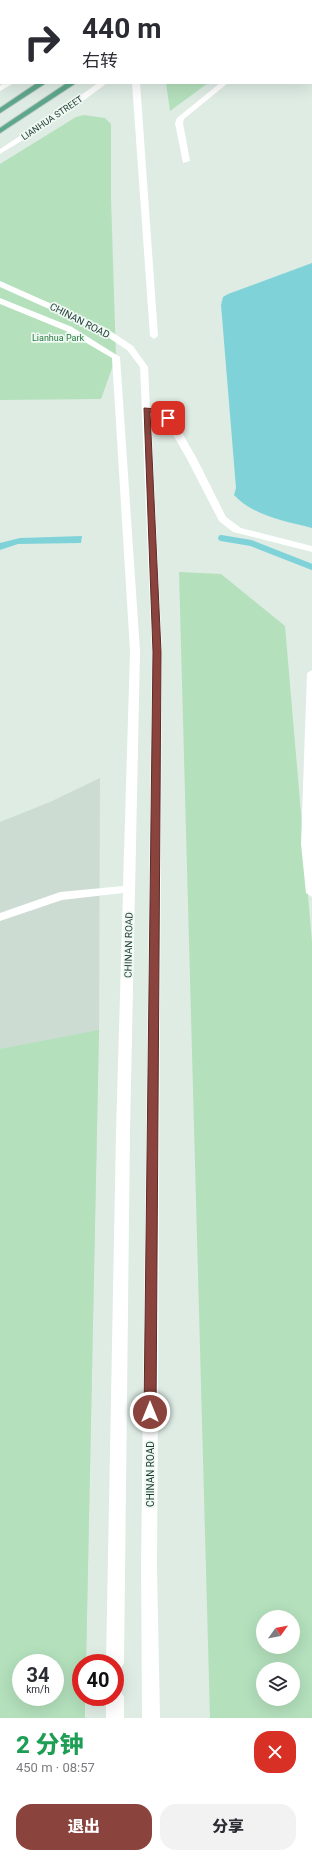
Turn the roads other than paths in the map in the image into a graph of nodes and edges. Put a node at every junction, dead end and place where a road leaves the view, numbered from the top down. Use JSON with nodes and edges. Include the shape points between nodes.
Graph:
{"nodes":[{"id":1,"x":40,"y":84,"type":"edge"},
{"id":2,"x":70,"y":84,"type":"edge"},
{"id":3,"x":102,"y":84,"type":"edge"},
{"id":4,"x":136,"y":84,"type":"edge"},
{"id":5,"x":223,"y":84,"type":"edge"},
{"id":6,"x":0,"y":111,"type":"edge"},
{"id":7,"x":0,"y":131,"type":"edge"},
{"id":8,"x":0,"y":152,"type":"edge"},
{"id":9,"x":186,"y":161,"type":"dead end"},
{"id":10,"x":0,"y":284,"type":"edge"},
{"id":11,"x":0,"y":301,"type":"edge"},
{"id":12,"x":154,"y":336,"type":"dead end"},
{"id":13,"x":146,"y":410,"type":"junction"},
{"id":14,"x":312,"y":549,"type":"edge"},
{"id":15,"x":312,"y":673,"type":"edge"},
{"id":16,"x":129,"y":889,"type":"junction"},
{"id":17,"x":312,"y":893,"type":"edge"},
{"id":18,"x":0,"y":918,"type":"edge"},
{"id":19,"x":115,"y":1654,"type":"edge"},
{"id":20,"x":115,"y":1706,"type":"edge"},
{"id":21,"x":115,"y":1718,"type":"edge"},
{"id":22,"x":151,"y":1718,"type":"edge"}],
"edges":[{"from":1,"to":6,"type":"main road"},
{"from":2,"to":7,"type":"main road","name":"LIANHUA STREET"},
{"from":3,"to":8,"type":"street","name":"LIANHUA STREET"},
{"from":4,"to":12,"type":"street"},
{"from":5,"to":9,"type":"street","via":[[181,118],[179,123]]},
{"from":10,"to":13,"type":"street","name":"CHINAN ROAD","via":[[103,330],[130,348],[144,367]]},
{"from":11,"to":16,"type":"street","name":"CHINAN ROAD","via":[[69,329],[116,357],[134,652]]},
{"from":13,"to":14,"type":"street","via":[[155,411],[168,418],[222,519],[237,530]]},
{"from":13,"to":22,"type":"street","name":"CHINAN ROAD","via":[[157,652],[149,1567]]},
{"from":15,"to":17,"type":"street","via":[[307,844]]},
{"from":16,"to":18,"type":"street","via":[[60,896]]},
{"from":16,"to":19,"type":"street","name":"CHINAN ROAD"},
{"from":20,"to":21,"type":"street"}]}
